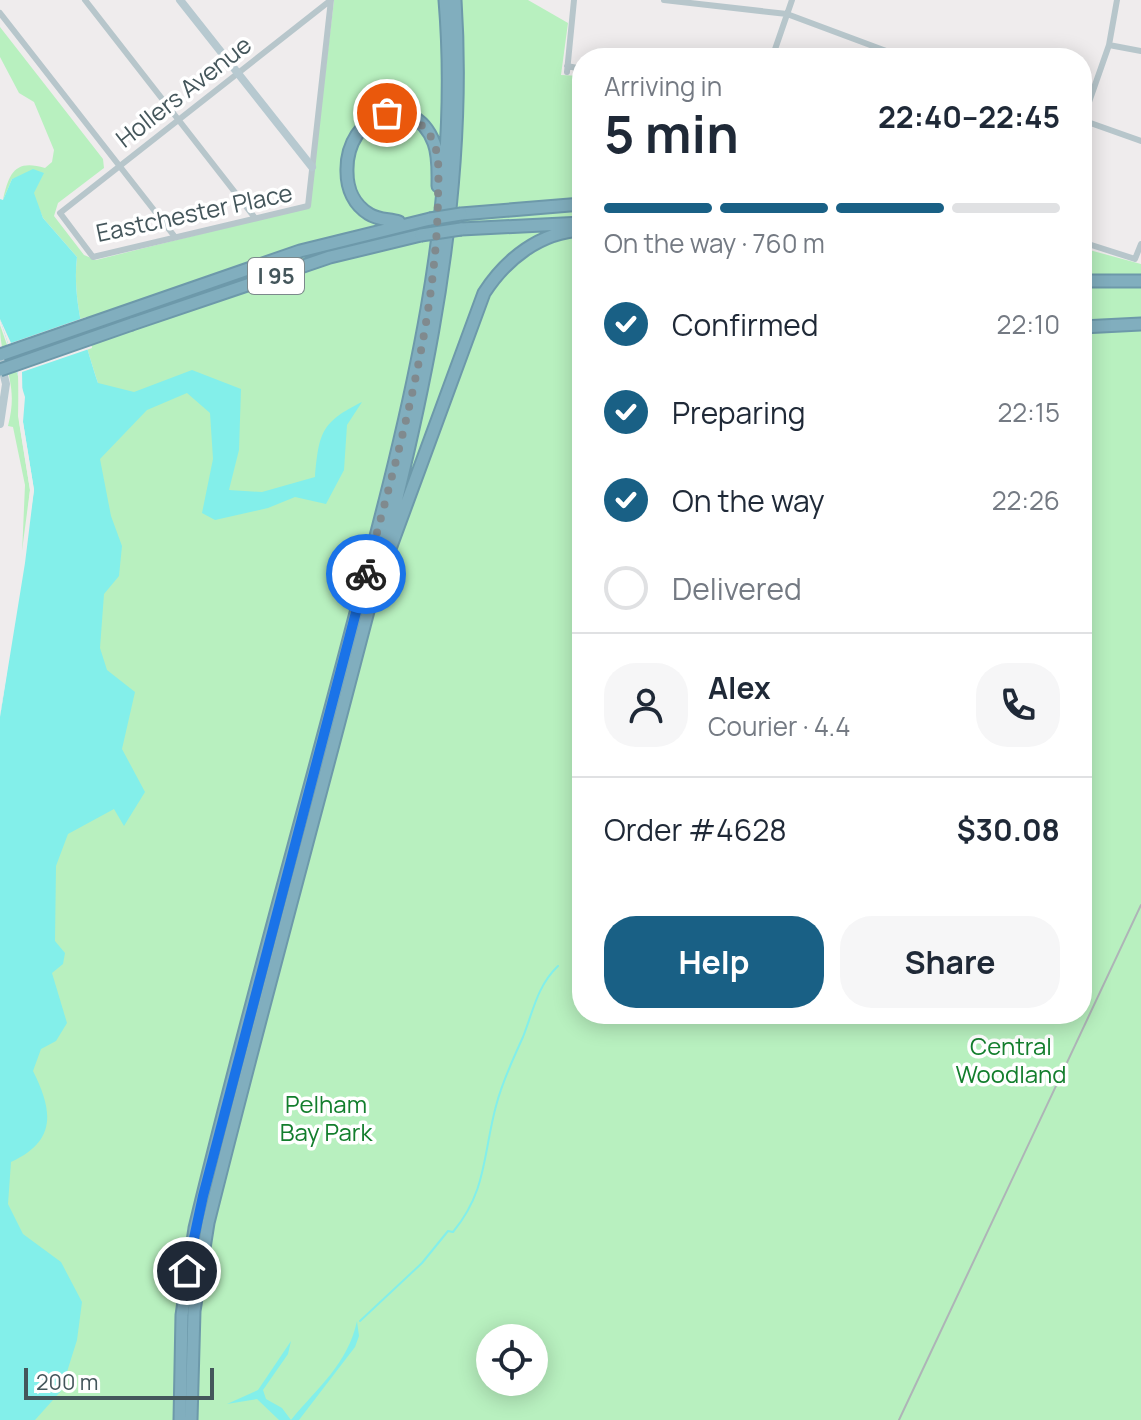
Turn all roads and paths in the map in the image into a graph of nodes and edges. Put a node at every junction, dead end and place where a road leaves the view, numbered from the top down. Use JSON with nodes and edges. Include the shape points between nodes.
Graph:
{"nodes":[{"id":1,"x":85,"y":0,"type":"edge"},
{"id":2,"x":180,"y":0,"type":"edge"},
{"id":3,"x":331,"y":0,"type":"edge"},
{"id":4,"x":445,"y":0,"type":"edge"},
{"id":5,"x":455,"y":0,"type":"edge"},
{"id":6,"x":574,"y":0,"type":"edge"},
{"id":7,"x":664,"y":0,"type":"edge"},
{"id":8,"x":792,"y":0,"type":"edge"},
{"id":9,"x":1117,"y":0,"type":"edge"},
{"id":10,"x":0,"y":13,"type":"edge"},
{"id":11,"x":787,"y":14,"type":"junction"},
{"id":12,"x":1109,"y":45,"type":"junction"},
{"id":13,"x":775,"y":48,"type":"edge"},
{"id":14,"x":875,"y":48,"type":"edge"},
{"id":15,"x":1141,"y":51,"type":"edge"},
{"id":16,"x":572,"y":69,"type":"edge"},
{"id":17,"x":238,"y":74,"type":"junction"},
{"id":18,"x":1092,"y":93,"type":"edge"},
{"id":19,"x":178,"y":120,"type":"junction"},
{"id":20,"x":1092,"y":124,"type":"edge"},
{"id":21,"x":1141,"y":141,"type":"edge"},
{"id":22,"x":119,"y":166,"type":"junction"},
{"id":23,"x":312,"y":167,"type":"junction"},
{"id":24,"x":572,"y":205,"type":"edge"},
{"id":25,"x":60,"y":213,"type":"joint"},
{"id":26,"x":255,"y":218,"type":"junction"},
{"id":27,"x":403,"y":223,"type":"junction"},
{"id":28,"x":572,"y":223,"type":"edge"},
{"id":29,"x":439,"y":230,"type":"junction"},
{"id":30,"x":572,"y":232,"type":"edge"},
{"id":31,"x":175,"y":237,"type":"junction"},
{"id":32,"x":1141,"y":244,"type":"edge"},
{"id":33,"x":1092,"y":245,"type":"edge"},
{"id":34,"x":1092,"y":281,"type":"edge"},
{"id":35,"x":1141,"y":281,"type":"edge"},
{"id":36,"x":1141,"y":324,"type":"edge"},
{"id":37,"x":1092,"y":326,"type":"edge"},
{"id":38,"x":0,"y":358,"type":"edge"},
{"id":39,"x":0,"y":370,"type":"edge"},
{"id":40,"x":0,"y":424,"type":"edge"},
{"id":41,"x":379,"y":571,"type":"junction"},
{"id":42,"x":180,"y":1420,"type":"edge"},
{"id":43,"x":193,"y":1420,"type":"edge"}],
"edges":[{"from":1,"to":19,"type":"street"},
{"from":2,"to":17,"type":"street"},
{"from":3,"to":17,"type":"street","name":"Hollers Avenue"},
{"from":3,"to":23,"type":"street"},
{"from":4,"to":29,"type":"highway","via":[[448,122]]},
{"from":5,"to":41,"type":"highway","via":[[458,112],[449,236],[422,392]]},
{"from":6,"to":16,"type":"street","via":[[567,69]]},
{"from":7,"to":11,"type":"street"},
{"from":8,"to":11,"type":"street"},
{"from":9,"to":12,"type":"street"},
{"from":10,"to":22,"type":"street"},
{"from":11,"to":13,"type":"street"},
{"from":11,"to":14,"type":"street"},
{"from":12,"to":15,"type":"street"},
{"from":12,"to":18,"type":"street"},
{"from":17,"to":19,"type":"street","name":"Hollers Avenue"},
{"from":17,"to":23,"type":"street"},
{"from":19,"to":22,"type":"street","name":"Hollers Avenue"},
{"from":19,"to":26,"type":"street"},
{"from":20,"to":21,"type":"street"},
{"from":22,"to":25,"type":"street","name":"Hollers Avenue"},
{"from":22,"to":31,"type":"street"},
{"from":23,"to":26,"type":"street","name":"Eastchester Place","via":[[308,206]]},
{"from":24,"to":27,"type":"highway","number":"I 95","bridge":true},
{"from":25,"to":31,"type":"street","name":"Eastchester Place","via":[[93,257]]},
{"from":26,"to":31,"type":"street","name":"Eastchester Place"},
{"from":27,"to":29,"type":"highway","via":[[367,213],[355,201],[348,181],[354,135],[366,122],[387,113],[418,122],[434,142]]},
{"from":27,"to":38,"type":"highway","number":"I 95","via":[[300,251]]},
{"from":28,"to":39,"type":"highway","number":"I 95","bridge":true,"via":[[461,229],[330,257]]},
{"from":29,"to":42,"type":"highway","via":[[390,481],[192,1242],[182,1315]]},
{"from":30,"to":41,"type":"highway","via":[[524,250],[484,293],[393,547]]},
{"from":32,"to":33,"type":"street","via":[[1135,259]]},
{"from":34,"to":35,"type":"highway"},
{"from":36,"to":37,"type":"highway"},
{"from":38,"to":40,"type":"street","via":[[6,384]]},
{"from":41,"to":43,"type":"highway","via":[[205,1238],[194,1311]]}]}
